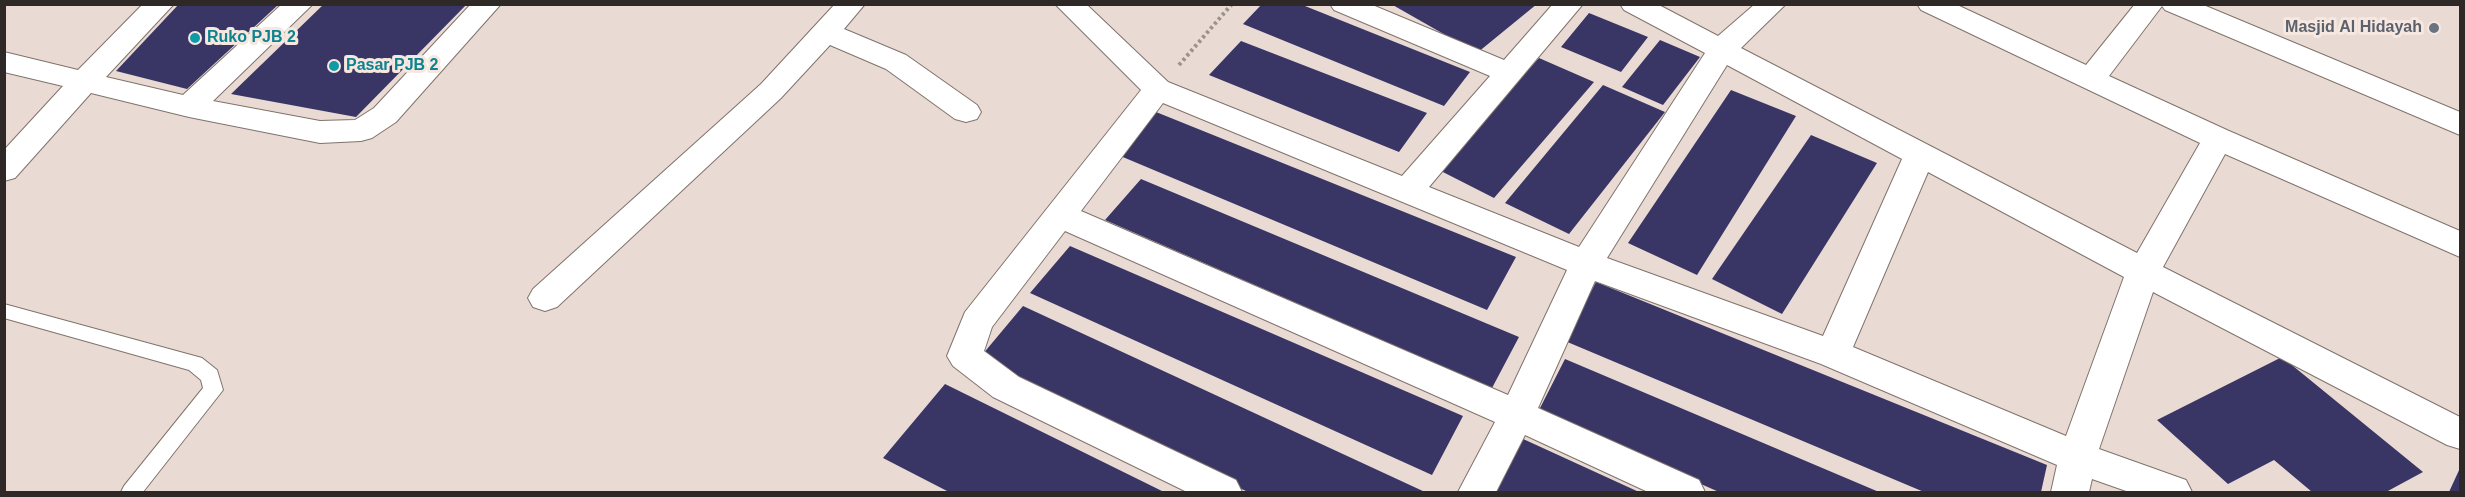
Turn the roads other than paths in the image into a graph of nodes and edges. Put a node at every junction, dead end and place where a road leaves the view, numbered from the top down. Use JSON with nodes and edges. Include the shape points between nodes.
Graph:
{"nodes":[{"id":1,"x":160,"y":4,"type":"edge"},
{"id":2,"x":299,"y":4,"type":"edge"},
{"id":3,"x":487,"y":4,"type":"edge"},
{"id":4,"x":1069,"y":4,"type":"edge"},
{"id":5,"x":1344,"y":4,"type":"edge"},
{"id":6,"x":1569,"y":4,"type":"edge"},
{"id":7,"x":1634,"y":4,"type":"edge"},
{"id":8,"x":1772,"y":4,"type":"edge"},
{"id":9,"x":1930,"y":4,"type":"edge"},
{"id":10,"x":2150,"y":4,"type":"edge"},
{"id":11,"x":2175,"y":4,"type":"edge"},
{"id":12,"x":837,"y":13,"type":"edge"},
{"id":13,"x":1722,"y":49,"type":"junction"},
{"id":14,"x":4,"y":62,"type":"edge"},
{"id":15,"x":1509,"y":73,"type":"junction"},
{"id":16,"x":2091,"y":79,"type":"junction"},
{"id":17,"x":84,"y":82,"type":"junction"},
{"id":18,"x":1158,"y":89,"type":"junction"},
{"id":19,"x":189,"y":108,"type":"junction"},
{"id":20,"x":966,"y":112,"type":"dead end"},
{"id":21,"x":2460,"y":124,"type":"edge"},
{"id":22,"x":2218,"y":139,"type":"junction"},
{"id":23,"x":1920,"y":154,"type":"junction"},
{"id":24,"x":4,"y":170,"type":"edge"},
{"id":25,"x":1406,"y":192,"type":"junction"},
{"id":26,"x":1061,"y":216,"type":"junction"},
{"id":27,"x":2460,"y":245,"type":"edge"},
{"id":28,"x":1586,"y":264,"type":"junction"},
{"id":29,"x":2143,"y":272,"type":"junction"},
{"id":30,"x":545,"y":298,"type":"dead end"},
{"id":31,"x":4,"y":311,"type":"edge"},
{"id":32,"x":1833,"y":354,"type":"junction"},
{"id":33,"x":1517,"y":415,"type":"junction"},
{"id":34,"x":2460,"y":434,"type":"edge"},
{"id":35,"x":2077,"y":457,"type":"junction"},
{"id":36,"x":131,"y":492,"type":"edge"},
{"id":37,"x":1223,"y":492,"type":"edge"},
{"id":38,"x":1477,"y":492,"type":"edge"},
{"id":39,"x":1686,"y":492,"type":"edge"},
{"id":40,"x":2070,"y":492,"type":"edge"},
{"id":41,"x":2173,"y":492,"type":"edge"}],
"edges":[{"from":1,"to":17,"type":"street"},
{"from":2,"to":19,"type":"street"},
{"from":3,"to":19,"type":"street","via":[[385,115],[361,130],[320,132]]},
{"from":4,"to":18,"type":"street"},
{"from":5,"to":15,"type":"street"},
{"from":6,"to":15,"type":"street"},
{"from":7,"to":13,"type":"street"},
{"from":8,"to":13,"type":"street"},
{"from":9,"to":16,"type":"street"},
{"from":10,"to":16,"type":"street"},
{"from":11,"to":21,"type":"street"},
{"from":12,"to":20,"type":"street"},
{"from":12,"to":30,"type":"street","via":[[764,98]]},
{"from":13,"to":23,"type":"street"},
{"from":13,"to":28,"type":"street"},
{"from":14,"to":17,"type":"street"},
{"from":15,"to":25,"type":"street"},
{"from":16,"to":22,"type":"street"},
{"from":17,"to":19,"type":"street"},
{"from":17,"to":24,"type":"street"},
{"from":18,"to":25,"type":"street"},
{"from":18,"to":26,"type":"street"},
{"from":22,"to":27,"type":"street"},
{"from":22,"to":29,"type":"street"},
{"from":23,"to":29,"type":"street"},
{"from":23,"to":32,"type":"street"},
{"from":25,"to":28,"type":"street"},
{"from":26,"to":33,"type":"street"},
{"from":26,"to":37,"type":"street","via":[[977,322],[965,356],[1006,387]]},
{"from":28,"to":32,"type":"street"},
{"from":28,"to":33,"type":"street"},
{"from":29,"to":34,"type":"street"},
{"from":29,"to":35,"type":"street"},
{"from":31,"to":36,"type":"lane","via":[[195,364],[210,376],[213,390]]},
{"from":32,"to":35,"type":"street"},
{"from":33,"to":38,"type":"street"},
{"from":33,"to":39,"type":"street"},
{"from":35,"to":40,"type":"street"},
{"from":35,"to":41,"type":"street"}]}
